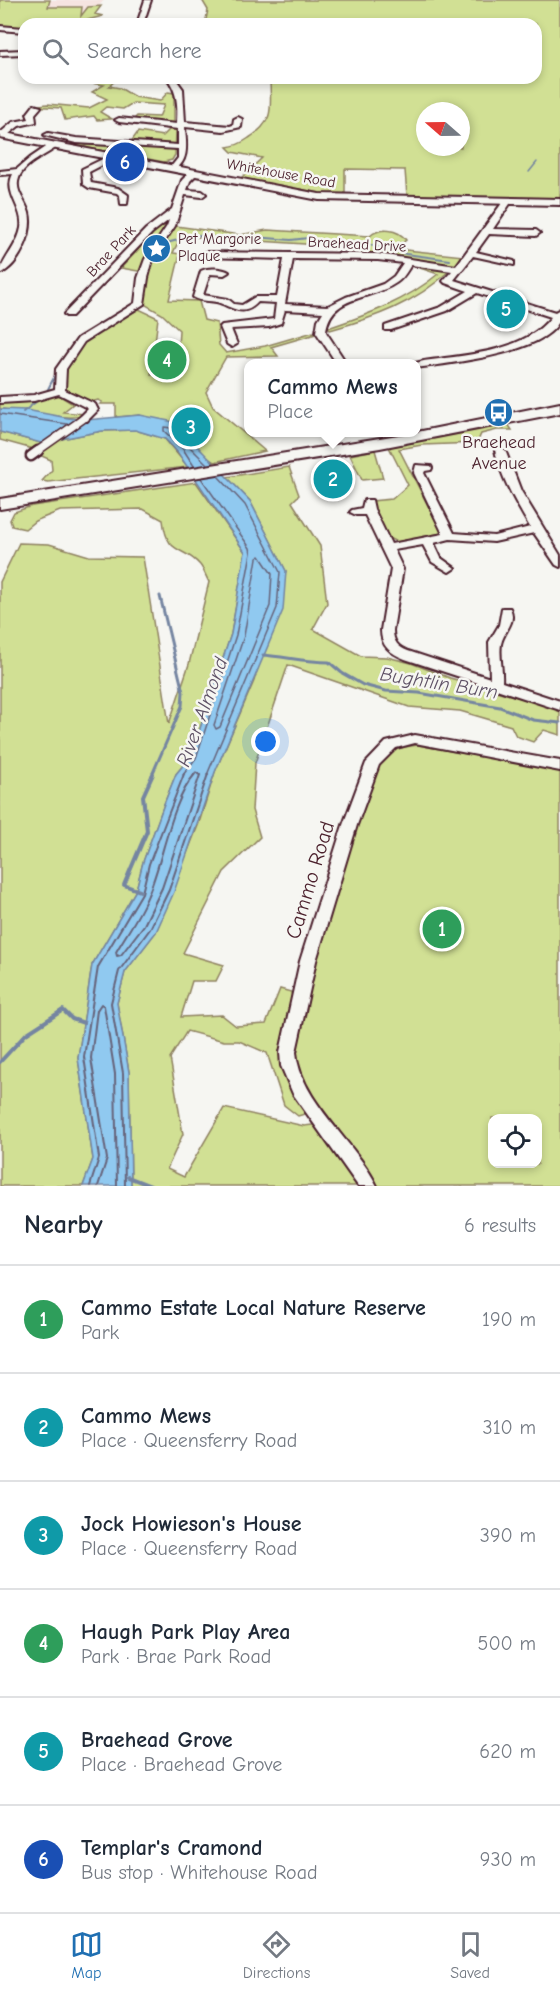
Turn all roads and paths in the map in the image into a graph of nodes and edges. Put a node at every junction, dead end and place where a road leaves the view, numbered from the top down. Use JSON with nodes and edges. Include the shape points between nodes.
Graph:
{"nodes":[{"id":1,"x":148,"y":0,"type":"edge"},
{"id":2,"x":141,"y":18,"type":"edge"},
{"id":3,"x":0,"y":28,"type":"edge"},
{"id":4,"x":18,"y":30,"type":"edge"},
{"id":5,"x":18,"y":52,"type":"edge"},
{"id":6,"x":0,"y":53,"type":"edge"},
{"id":7,"x":175,"y":84,"type":"edge"},
{"id":8,"x":37,"y":107,"type":"dead end"},
{"id":9,"x":238,"y":119,"type":"dead end"},
{"id":10,"x":121,"y":120,"type":"dead end"},
{"id":11,"x":182,"y":126,"type":"junction"},
{"id":12,"x":48,"y":135,"type":"dead end"},
{"id":13,"x":1,"y":136,"type":"edge"},
{"id":14,"x":55,"y":145,"type":"junction"},
{"id":15,"x":182,"y":147,"type":"junction"},
{"id":16,"x":114,"y":157,"type":"junction"},
{"id":17,"x":174,"y":168,"type":"junction"},
{"id":18,"x":19,"y":171,"type":"junction"},
{"id":19,"x":0,"y":173,"type":"edge"},
{"id":20,"x":194,"y":173,"type":"junction"},
{"id":21,"x":182,"y":192,"type":"junction"},
{"id":22,"x":202,"y":195,"type":"dead end"},
{"id":23,"x":508,"y":201,"type":"junction"},
{"id":24,"x":124,"y":202,"type":"dead end"},
{"id":25,"x":560,"y":202,"type":"edge"},
{"id":26,"x":176,"y":210,"type":"junction"},
{"id":27,"x":487,"y":231,"type":"junction"},
{"id":28,"x":536,"y":233,"type":"dead end"},
{"id":29,"x":471,"y":253,"type":"junction"},
{"id":30,"x":205,"y":255,"type":"dead end"},
{"id":31,"x":289,"y":256,"type":"junction"},
{"id":32,"x":0,"y":260,"type":"edge"},
{"id":33,"x":409,"y":261,"type":"junction"},
{"id":34,"x":11,"y":262,"type":"junction"},
{"id":35,"x":511,"y":263,"type":"dead end"},
{"id":36,"x":459,"y":269,"type":"junction"},
{"id":37,"x":0,"y":272,"type":"edge"},
{"id":38,"x":224,"y":272,"type":"dead end"},
{"id":39,"x":476,"y":290,"type":"junction"},
{"id":40,"x":282,"y":303,"type":"junction"},
{"id":41,"x":330,"y":309,"type":"junction"},
{"id":42,"x":69,"y":314,"type":"dead end"},
{"id":43,"x":559,"y":314,"type":"edge"},
{"id":44,"x":393,"y":328,"type":"dead end"},
{"id":45,"x":232,"y":344,"type":"dead end"},
{"id":46,"x":339,"y":359,"type":"edge"},
{"id":47,"x":421,"y":364,"type":"edge"},
{"id":48,"x":60,"y":390,"type":"junction"},
{"id":49,"x":0,"y":400,"type":"edge"},
{"id":50,"x":560,"y":408,"type":"edge"},
{"id":51,"x":83,"y":419,"type":"joint"},
{"id":52,"x":421,"y":431,"type":"edge"},
{"id":53,"x":385,"y":437,"type":"edge"},
{"id":54,"x":513,"y":454,"type":"dead end"},
{"id":55,"x":31,"y":456,"type":"dead end"},
{"id":56,"x":427,"y":468,"type":"dead end"},
{"id":57,"x":0,"y":504,"type":"edge"},
{"id":58,"x":364,"y":508,"type":"dead end"},
{"id":59,"x":538,"y":529,"type":"junction"},
{"id":60,"x":450,"y":536,"type":"junction"},
{"id":61,"x":427,"y":540,"type":"junction"},
{"id":62,"x":387,"y":548,"type":"junction"},
{"id":63,"x":560,"y":563,"type":"edge"},
{"id":64,"x":449,"y":568,"type":"dead end"},
{"id":65,"x":506,"y":611,"type":"dead end"},
{"id":66,"x":495,"y":684,"type":"junction"},
{"id":67,"x":560,"y":706,"type":"edge"},
{"id":68,"x":560,"y":766,"type":"edge"},
{"id":69,"x":368,"y":1186,"type":"edge"}],
"edges":[{"from":1,"to":2,"type":"street"},
{"from":3,"to":4,"type":"street"},
{"from":5,"to":6,"type":"street"},
{"from":7,"to":11,"type":"street","via":[[180,93]]},
{"from":8,"to":13,"type":"street","via":[[28,114],[33,120],[16,124]]},
{"from":9,"to":11,"type":"street","via":[[237,127],[219,134],[204,124]]},
{"from":10,"to":11,"type":"street"},
{"from":11,"to":15,"type":"street"},
{"from":12,"to":15,"type":"street","via":[[89,144],[125,142]]},
{"from":13,"to":14,"type":"street","name":"Whitehouse Road"},
{"from":14,"to":16,"type":"street","name":"Whitehouse Road"},
{"from":14,"to":18,"type":"street"},
{"from":15,"to":17,"type":"street","via":[[182,161]]},
{"from":16,"to":17,"type":"street","name":"Whitehouse Road"},
{"from":16,"to":24,"type":"street","via":[[86,171],[87,184],[119,190]]},
{"from":17,"to":20,"type":"street","name":"Whitehouse Road"},
{"from":18,"to":19,"type":"street"},
{"from":18,"to":34,"type":"street","via":[[14,191],[26,225]]},
{"from":20,"to":21,"type":"street","via":[[186,178]]},
{"from":20,"to":23,"type":"street","name":"Whitehouse Road","via":[[328,197]]},
{"from":21,"to":22,"type":"street"},
{"from":21,"to":26,"type":"street"},
{"from":23,"to":25,"type":"street","name":"Whitehouse Road"},
{"from":23,"to":27,"type":"street"},
{"from":26,"to":42,"type":"street","name":"Brae Park","via":[[148,231]]},
{"from":26,"to":48,"type":"street","via":[[171,226],[149,259],[139,304],[81,340],[61,369]]},
{"from":27,"to":28,"type":"street"},
{"from":27,"to":29,"type":"street"},
{"from":29,"to":35,"type":"street"},
{"from":29,"to":36,"type":"street"},
{"from":30,"to":31,"type":"street","name":"Braehead Drive"},
{"from":31,"to":33,"type":"street","name":"Braehead Drive"},
{"from":31,"to":40,"type":"street","name":"Braehead Drive"},
{"from":32,"to":34,"type":"street"},
{"from":33,"to":36,"type":"street","name":"Braehead Drive"},
{"from":33,"to":41,"type":"street","via":[[396,280]]},
{"from":34,"to":37,"type":"street"},
{"from":36,"to":39,"type":"street","via":[[448,281]]},
{"from":38,"to":40,"type":"street","via":[[204,268],[200,298],[242,308],[260,299]]},
{"from":39,"to":43,"type":"street"},
{"from":39,"to":44,"type":"street","via":[[444,309]]},
{"from":40,"to":41,"type":"street"},
{"from":40,"to":45,"type":"street","via":[[276,322],[225,327]]},
{"from":41,"to":46,"type":"street","via":[[322,320],[321,332]]},
{"from":43,"to":47,"type":"street","via":[[538,335],[518,345]]},
{"from":48,"to":49,"type":"street","via":[[34,398]]},
{"from":48,"to":51,"type":"street","via":[[91,406],[93,410]]},
{"from":50,"to":52,"type":"main road"},
{"from":51,"to":55,"type":"street"},
{"from":53,"to":57,"type":"main road","via":[[261,462]]},
{"from":54,"to":59,"type":"street","via":[[500,452],[501,462]]},
{"from":56,"to":60,"type":"street","via":[[420,467],[418,473]]},
{"from":58,"to":62,"type":"street"},
{"from":59,"to":60,"type":"street","via":[[494,539]]},
{"from":59,"to":63,"type":"street"},
{"from":60,"to":61,"type":"street"},
{"from":61,"to":62,"type":"street"},
{"from":61,"to":64,"type":"street","via":[[436,560]]},
{"from":62,"to":66,"type":"street","via":[[397,569],[386,639],[391,646],[409,656]]},
{"from":65,"to":66,"type":"street","via":[[508,621],[495,641]]},
{"from":66,"to":67,"type":"street"},
{"from":68,"to":69,"type":"street","name":"Cammo Road","via":[[415,739],[391,745],[373,763],[305,971],[288,1052],[289,1066],[299,1089]]}]}
